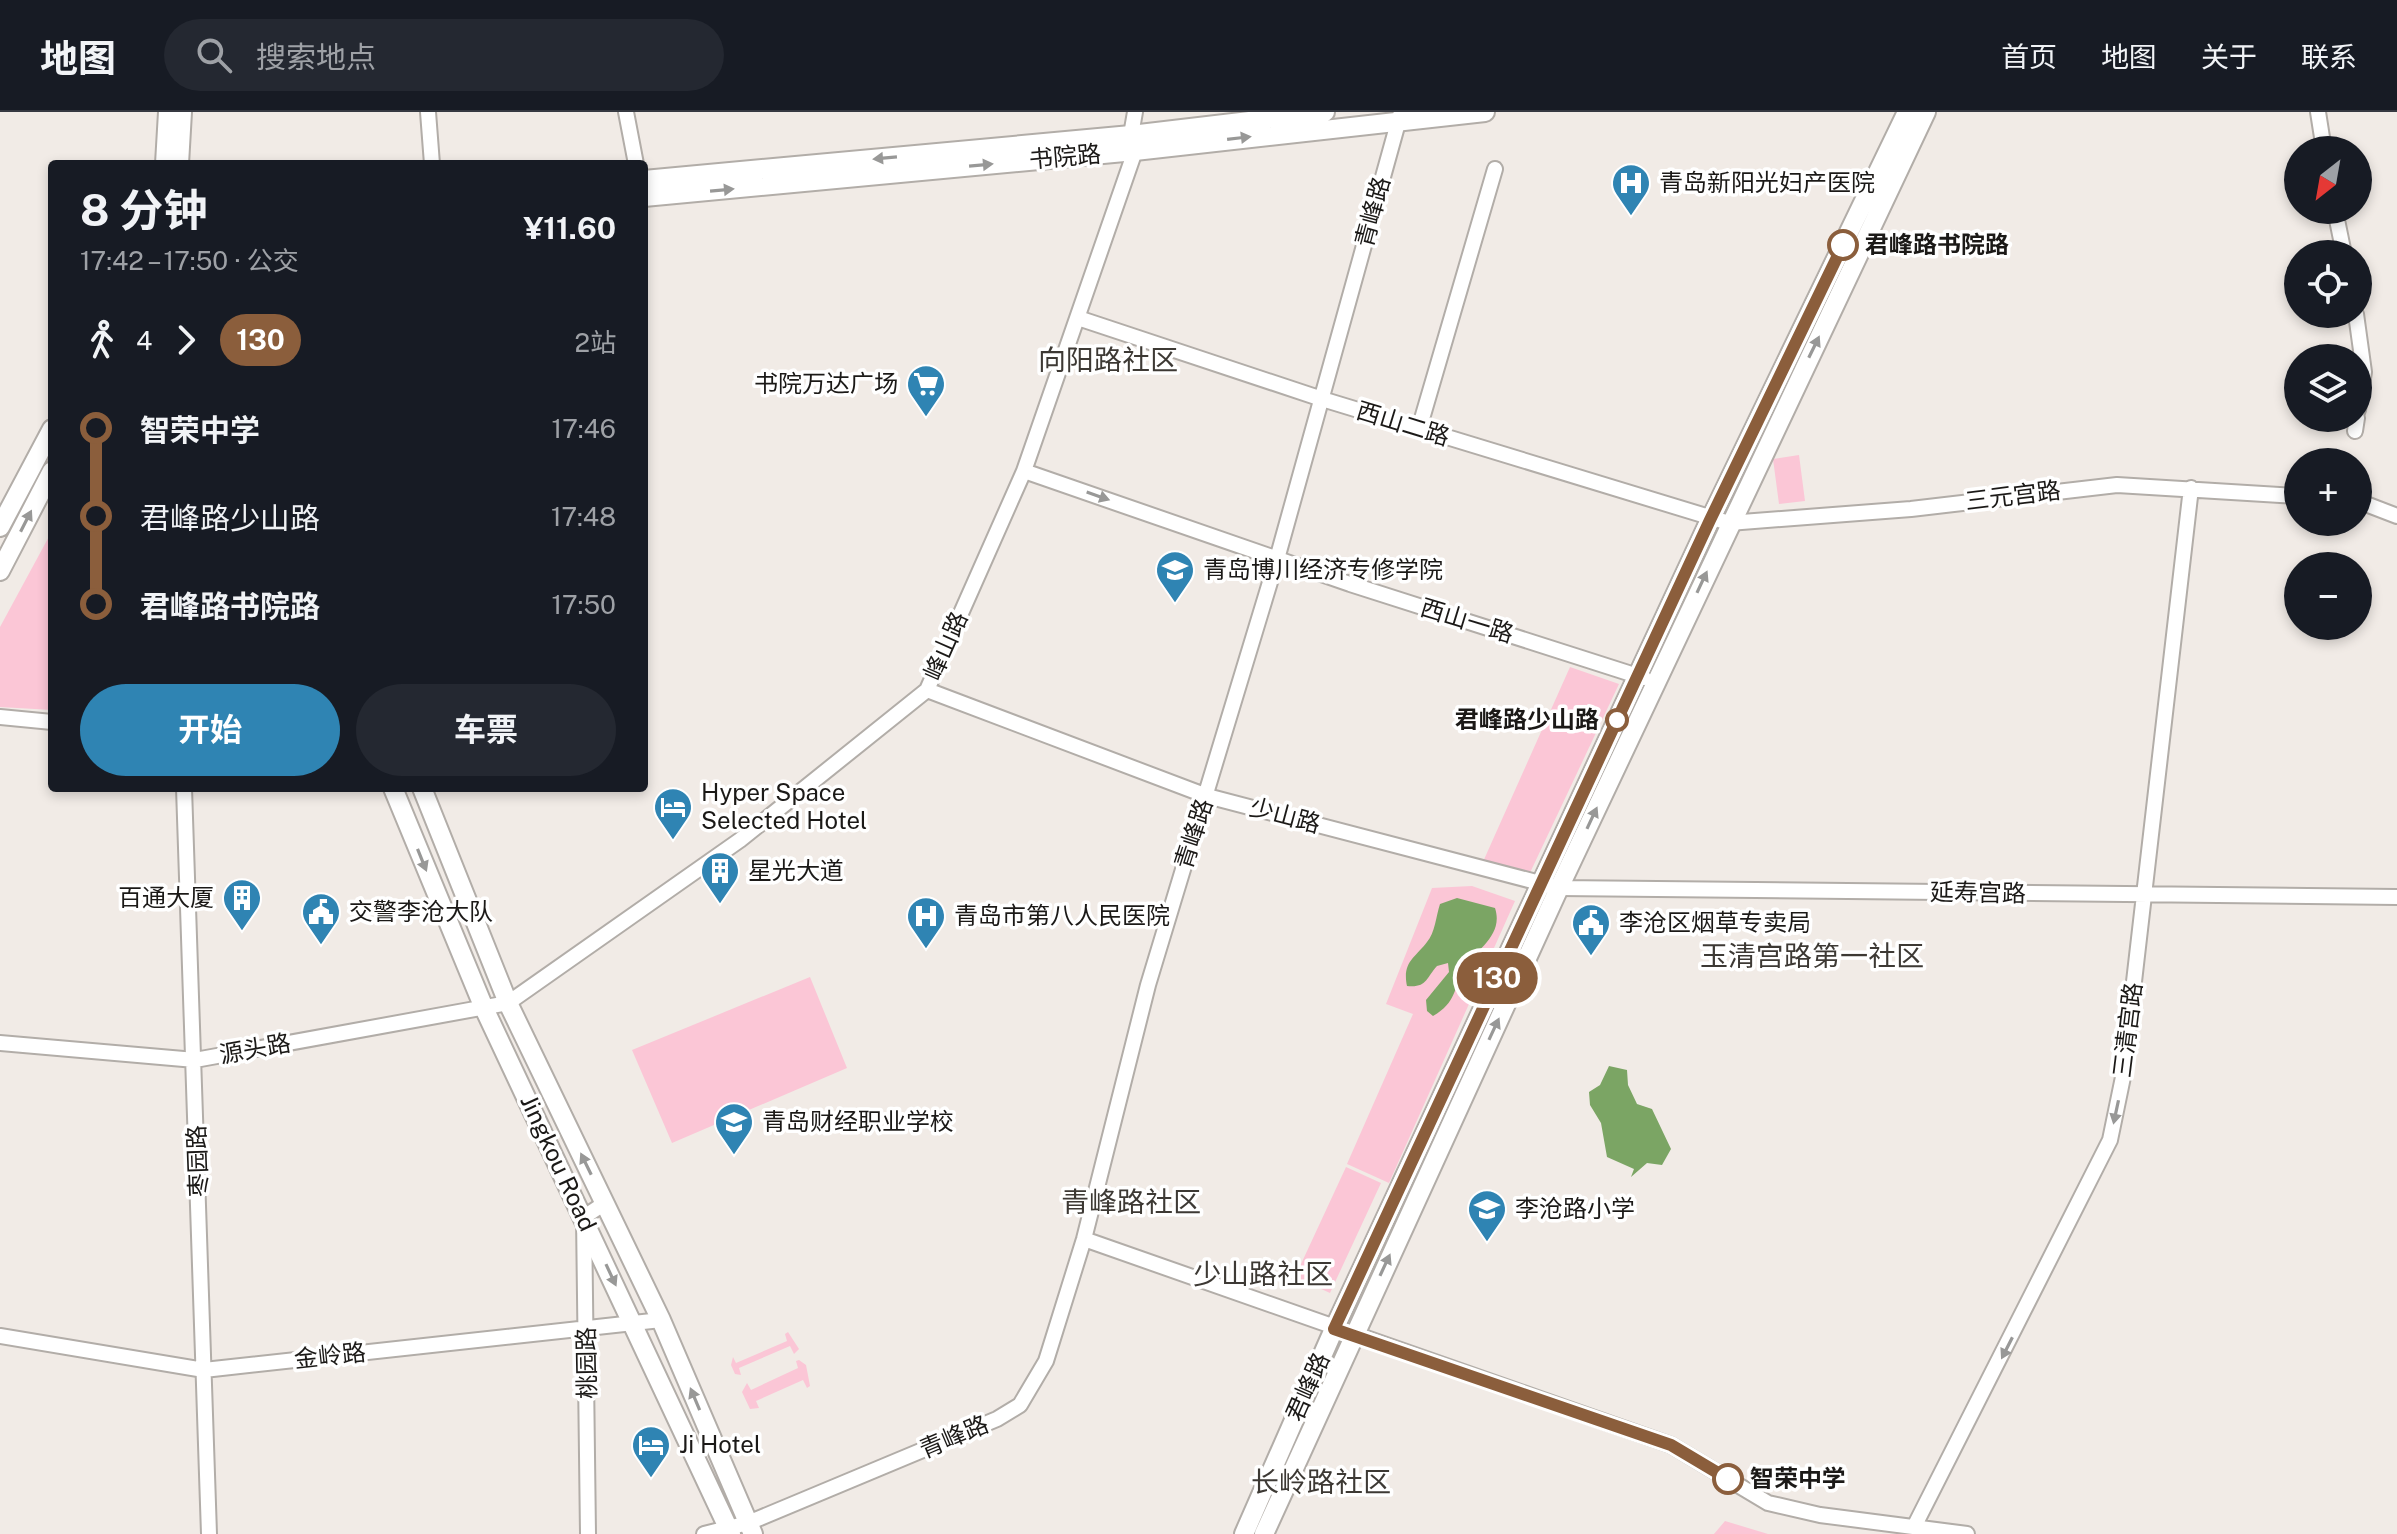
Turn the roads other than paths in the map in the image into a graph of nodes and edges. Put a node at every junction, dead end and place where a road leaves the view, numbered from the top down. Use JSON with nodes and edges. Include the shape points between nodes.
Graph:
{"nodes":[{"id":1,"x":168,"y":112,"type":"edge"},
{"id":2,"x":182,"y":112,"type":"edge"},
{"id":3,"x":428,"y":112,"type":"edge"},
{"id":4,"x":626,"y":112,"type":"edge"},
{"id":5,"x":1135,"y":112,"type":"edge"},
{"id":6,"x":1325,"y":112,"type":"edge"},
{"id":7,"x":1485,"y":112,"type":"edge"},
{"id":8,"x":1926,"y":112,"type":"edge"},
{"id":9,"x":2318,"y":112,"type":"edge"},
{"id":10,"x":1399,"y":117,"type":"edge"},
{"id":11,"x":1902,"y":117,"type":"edge"},
{"id":12,"x":2322,"y":136,"type":"edge"},
{"id":13,"x":1133,"y":143,"type":"junction"},
{"id":14,"x":165,"y":160,"type":"edge"},
{"id":15,"x":179,"y":160,"type":"edge"},
{"id":16,"x":432,"y":160,"type":"edge"},
{"id":17,"x":635,"y":160,"type":"edge"},
{"id":18,"x":1495,"y":169,"type":"dead end"},
{"id":19,"x":648,"y":180,"type":"edge"},
{"id":20,"x":648,"y":197,"type":"edge"},
{"id":21,"x":1078,"y":318,"type":"junction"},
{"id":22,"x":1322,"y":399,"type":"junction"},
{"id":23,"x":1419,"y":429,"type":"junction"},
{"id":24,"x":48,"y":437,"type":"edge"},
{"id":25,"x":1024,"y":471,"type":"junction"},
{"id":26,"x":48,"y":479,"type":"edge"},
{"id":27,"x":2191,"y":488,"type":"junction"},
{"id":28,"x":2284,"y":495,"type":"edge"},
{"id":29,"x":2372,"y":506,"type":"edge"},
{"id":30,"x":2397,"y":516,"type":"edge"},
{"id":31,"x":1710,"y":520,"type":"junction"},
{"id":32,"x":1729,"y":523,"type":"junction"},
{"id":33,"x":0,"y":527,"type":"edge"},
{"id":34,"x":1277,"y":559,"type":"junction"},
{"id":35,"x":0,"y":571,"type":"edge"},
{"id":36,"x":1647,"y":678,"type":"junction"},
{"id":37,"x":927,"y":690,"type":"junction"},
{"id":38,"x":0,"y":717,"type":"edge"},
{"id":39,"x":48,"y":722,"type":"edge"},
{"id":40,"x":184,"y":792,"type":"edge"},
{"id":41,"x":395,"y":792,"type":"edge"},
{"id":42,"x":424,"y":792,"type":"edge"},
{"id":43,"x":1207,"y":796,"type":"junction"},
{"id":44,"x":1550,"y":887,"type":"junction"},
{"id":45,"x":2143,"y":896,"type":"junction"},
{"id":46,"x":2397,"y":897,"type":"edge"},
{"id":47,"x":508,"y":1003,"type":"junction"},
{"id":48,"x":484,"y":1008,"type":"junction"},
{"id":49,"x":0,"y":1043,"type":"edge"},
{"id":50,"x":195,"y":1060,"type":"junction"},
{"id":51,"x":605,"y":1203,"type":"junction"},
{"id":52,"x":584,"y":1217,"type":"junction"},
{"id":53,"x":1084,"y":1239,"type":"junction"},
{"id":54,"x":661,"y":1320,"type":"junction"},
{"id":55,"x":634,"y":1323,"type":"junction"},
{"id":56,"x":587,"y":1328,"type":"junction"},
{"id":57,"x":1343,"y":1332,"type":"junction"},
{"id":58,"x":0,"y":1336,"type":"edge"},
{"id":59,"x":204,"y":1370,"type":"junction"},
{"id":60,"x":1914,"y":1527,"type":"junction"},
{"id":61,"x":751,"y":1528,"type":"edge"},
{"id":62,"x":730,"y":1531,"type":"edge"},
{"id":63,"x":209,"y":1534,"type":"edge"},
{"id":64,"x":588,"y":1534,"type":"edge"},
{"id":65,"x":704,"y":1534,"type":"edge"},
{"id":66,"x":1244,"y":1534,"type":"edge"},
{"id":67,"x":1264,"y":1534,"type":"edge"},
{"id":68,"x":1967,"y":1534,"type":"edge"}],
"edges":[{"from":1,"to":14,"type":"main road"},
{"from":2,"to":15,"type":"main road"},
{"from":3,"to":16,"type":"street"},
{"from":4,"to":17,"type":"street"},
{"from":5,"to":13,"type":"street","name":"峰山路"},
{"from":6,"to":13,"type":"main road","name":"书院路"},
{"from":7,"to":10,"type":"main road","name":"书院路"},
{"from":32,"to":8,"type":"main road","name":"君峰路","one_way":true},
{"from":9,"to":12,"type":"street"},
{"from":13,"to":10,"type":"main road","name":"书院路","one_way":true},
{"from":10,"to":22,"type":"street","name":"青峰路"},
{"from":11,"to":31,"type":"main road","name":"君峰路"},
{"from":13,"to":19,"type":"main road","name":"书院路","one_way":true},
{"from":20,"to":13,"type":"main road","name":"书院路","one_way":true},
{"from":13,"to":21,"type":"street","name":"峰山路"},
{"from":18,"to":23,"type":"street"},
{"from":21,"to":22,"type":"street","name":"西山二路"},
{"from":21,"to":25,"type":"street","name":"峰山路"},
{"from":22,"to":23,"type":"street","name":"西山二路"},
{"from":22,"to":34,"type":"street","name":"青峰路"},
{"from":23,"to":31,"type":"street","name":"西山二路"},
{"from":24,"to":33,"type":"main road"},
{"from":25,"to":34,"type":"street","name":"西山一路","one_way":true},
{"from":25,"to":37,"type":"street","name":"峰山路"},
{"from":35,"to":26,"type":"main road","one_way":true},
{"from":27,"to":28,"type":"street","name":"三元宫路"},
{"from":27,"to":32,"type":"street","name":"三元宫路","via":[[2090,486],[1911,509]]},
{"from":27,"to":45,"type":"street","name":"三清宫路"},
{"from":29,"to":30,"type":"street"},
{"from":31,"to":32,"type":"street","name":"西山二路"},
{"from":31,"to":36,"type":"main road","name":"君峰路"},
{"from":36,"to":32,"type":"main road","name":"君峰路","one_way":true},
{"from":34,"to":36,"type":"street","name":"西山一路"},
{"from":34,"to":43,"type":"street","name":"青峰路"},
{"from":36,"to":44,"type":"main road","name":"君峰路"},
{"from":37,"to":43,"type":"street","name":"少山路"},
{"from":37,"to":47,"type":"street","name":"峰山路","via":[[740,840]]},
{"from":38,"to":39,"type":"street"},
{"from":40,"to":50,"type":"street","name":"枣园路"},
{"from":41,"to":48,"type":"main road","name":"Jingkou Road","one_way":true},
{"from":42,"to":47,"type":"main road","name":"Jingkou Road"},
{"from":43,"to":44,"type":"street","name":"少山路"},
{"from":43,"to":53,"type":"street","name":"青峰路","via":[[1148,985]]},
{"from":44,"to":45,"type":"street","name":"延寿宫路"},
{"from":44,"to":57,"type":"main road","name":"君峰路"},
{"from":45,"to":46,"type":"street","name":"延寿宫路"},
{"from":45,"to":60,"type":"street","name":"三清宫路","one_way":true,"via":[[2123,1077],[2110,1140]]},
{"from":47,"to":48,"type":"street","name":"源头路"},
{"from":51,"to":47,"type":"main road","name":"Jingkou Road","one_way":true},
{"from":48,"to":50,"type":"street","name":"源头路"},
{"from":48,"to":52,"type":"main road","name":"Jingkou Road"},
{"from":49,"to":50,"type":"street","name":"源头路"},
{"from":50,"to":59,"type":"street","name":"枣园路"},
{"from":51,"to":52,"type":"street"},
{"from":51,"to":54,"type":"main road","name":"Jingkou Road"},
{"from":52,"to":55,"type":"main road","name":"Jingkou Road","one_way":true},
{"from":52,"to":56,"type":"street","name":"桃园路"},
{"from":53,"to":57,"type":"street"},
{"from":53,"to":61,"type":"street","name":"青峰路","via":[[1046,1361],[1020,1405]]},
{"from":54,"to":55,"type":"street","name":"金岭路"},
{"from":61,"to":54,"type":"main road","name":"Jingkou Road","one_way":true},
{"from":55,"to":56,"type":"street","name":"金岭路"},
{"from":55,"to":62,"type":"main road","name":"Jingkou Road"},
{"from":56,"to":59,"type":"street","name":"金岭路"},
{"from":56,"to":64,"type":"street","name":"桃园路"},
{"from":57,"to":60,"type":"street","via":[[1671,1445],[1768,1503]]},
{"from":57,"to":66,"type":"main road","name":"君峰路"},
{"from":57,"to":67,"type":"main road","name":"君峰路"},
{"from":58,"to":59,"type":"street","name":"金岭路"},
{"from":59,"to":63,"type":"street","name":"枣园路"},
{"from":60,"to":68,"type":"street"},
{"from":61,"to":62,"type":"street","name":"青峰路"},
{"from":62,"to":65,"type":"street","name":"青峰路"}]}
